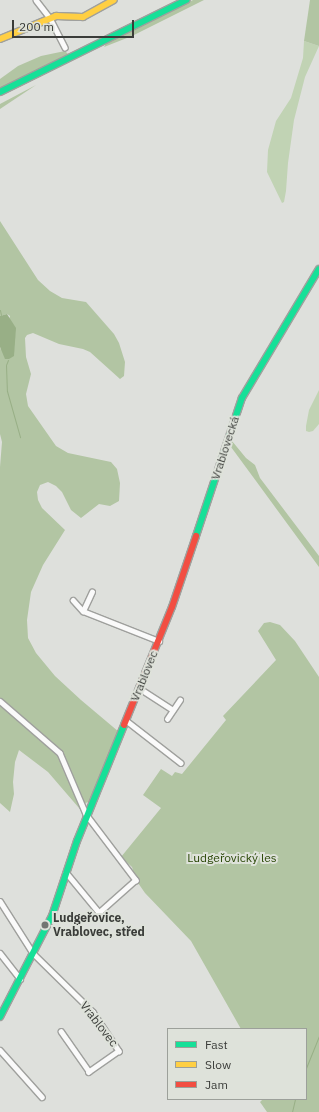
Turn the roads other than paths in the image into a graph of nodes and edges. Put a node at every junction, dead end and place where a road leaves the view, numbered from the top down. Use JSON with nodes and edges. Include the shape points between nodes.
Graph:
{"nodes":[{"id":1,"x":36,"y":0,"type":"edge"},
{"id":2,"x":114,"y":0,"type":"edge"},
{"id":3,"x":186,"y":0,"type":"edge"},
{"id":4,"x":50,"y":18,"type":"junction"},
{"id":5,"x":0,"y":38,"type":"edge"},
{"id":6,"x":65,"y":47,"type":"dead end"},
{"id":7,"x":0,"y":92,"type":"edge"},
{"id":8,"x":319,"y":269,"type":"edge"},
{"id":9,"x":92,"y":592,"type":"dead end"},
{"id":10,"x":73,"y":600,"type":"dead end"},
{"id":11,"x":83,"y":611,"type":"junction"},
{"id":12,"x":159,"y":641,"type":"junction"},
{"id":13,"x":140,"y":688,"type":"junction"},
{"id":14,"x":180,"y":700,"type":"dead end"},
{"id":15,"x":0,"y":701,"type":"edge"},
{"id":16,"x":173,"y":710,"type":"junction"},
{"id":17,"x":167,"y":719,"type":"dead end"},
{"id":18,"x":127,"y":720,"type":"junction"},
{"id":19,"x":181,"y":763,"type":"dead end"},
{"id":20,"x":88,"y":816,"type":"junction"},
{"id":21,"x":66,"y":873,"type":"junction"},
{"id":22,"x":0,"y":901,"type":"edge"},
{"id":23,"x":0,"y":953,"type":"edge"},
{"id":24,"x":33,"y":953,"type":"junction"},
{"id":25,"x":20,"y":979,"type":"junction"},
{"id":26,"x":0,"y":1017,"type":"edge"},
{"id":27,"x":61,"y":1032,"type":"dead end"},
{"id":28,"x":0,"y":1050,"type":"edge"},
{"id":29,"x":42,"y":1098,"type":"dead end"}],
"edges":[{"from":1,"to":4,"type":"street"},
{"from":2,"to":4,"type":"street","via":[[83,17]]},
{"from":3,"to":7,"type":"street"},
{"from":4,"to":5,"type":"street"},
{"from":4,"to":6,"type":"street"},
{"from":8,"to":12,"type":"street","name":"Vrablovecká","via":[[242,398]]},
{"from":9,"to":11,"type":"street"},
{"from":10,"to":11,"type":"street"},
{"from":11,"to":12,"type":"street","name":"Vrablovec"},
{"from":12,"to":13,"type":"street","name":"Vrablovec"},
{"from":13,"to":16,"type":"street"},
{"from":13,"to":18,"type":"street","name":"Vrablovec"},
{"from":14,"to":16,"type":"street"},
{"from":15,"to":20,"type":"street","via":[[60,753]]},
{"from":16,"to":17,"type":"street"},
{"from":18,"to":19,"type":"street"},
{"from":18,"to":20,"type":"street","name":"Vrablovec"},
{"from":20,"to":21,"type":"street","name":"Vrablovec"},
{"from":20,"to":21,"type":"street","via":[[136,880],[99,913]]},
{"from":21,"to":24,"type":"street","name":"Vrablovec","via":[[52,916]]},
{"from":22,"to":24,"type":"street","name":"Vrablovec"},
{"from":23,"to":25,"type":"street"},
{"from":24,"to":25,"type":"street","name":"Vrablovec"},
{"from":24,"to":27,"type":"street","name":"Vrablovec","via":[[92,1012],[119,1051],[89,1072]]},
{"from":25,"to":26,"type":"street","name":"Vrablovec"},
{"from":28,"to":29,"type":"street"}]}
